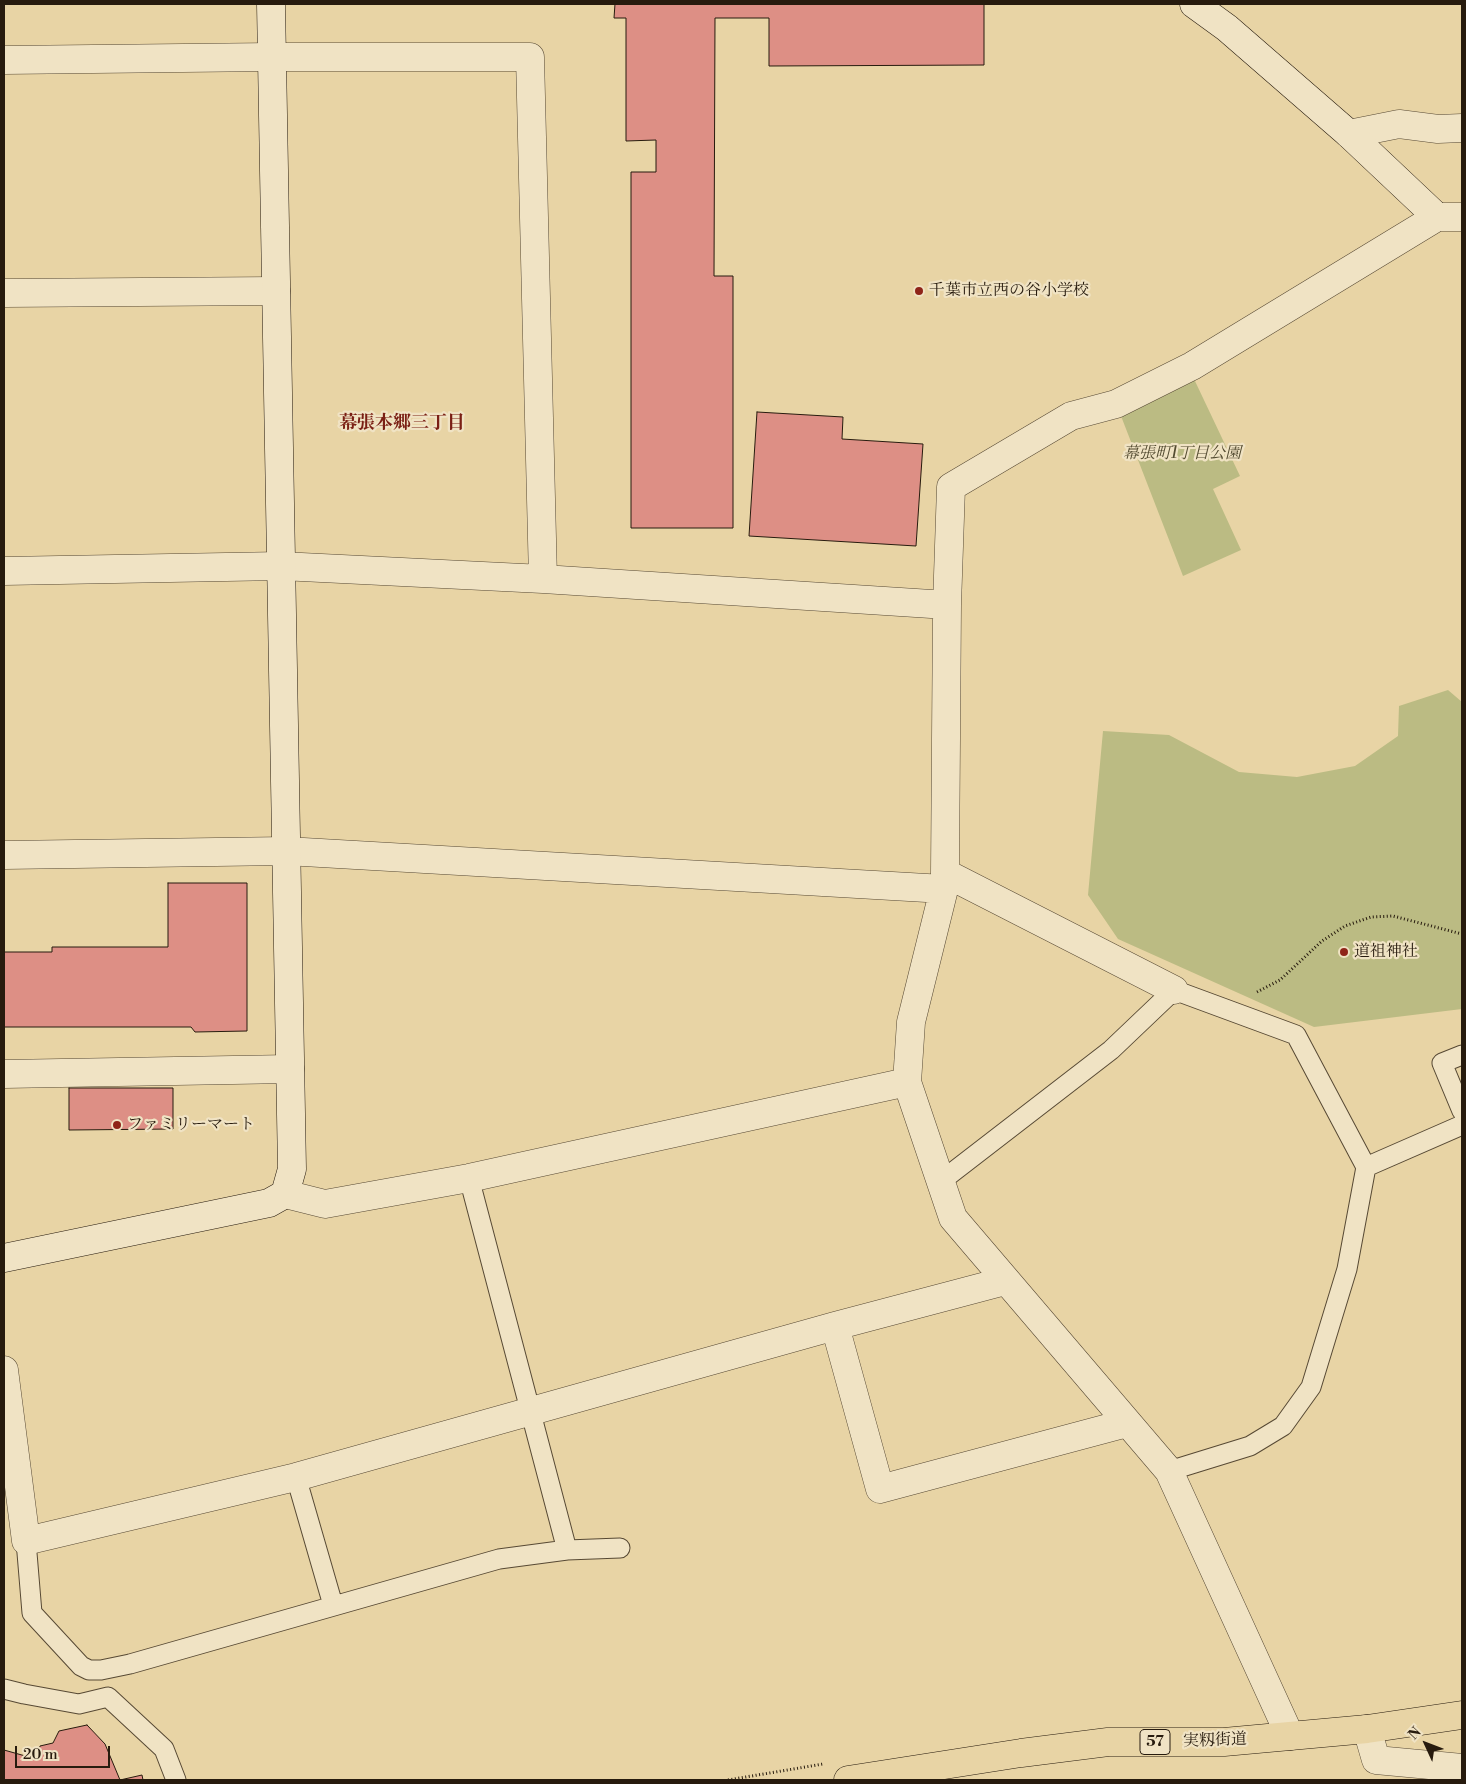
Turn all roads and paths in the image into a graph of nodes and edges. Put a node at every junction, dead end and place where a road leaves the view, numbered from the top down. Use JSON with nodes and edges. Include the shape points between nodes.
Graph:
{"nodes":[{"id":1,"x":271,"y":4,"type":"edge"},
{"id":2,"x":1194,"y":4,"type":"edge"},
{"id":3,"x":272,"y":56,"type":"junction"},
{"id":4,"x":4,"y":60,"type":"edge"},
{"id":5,"x":1462,"y":128,"type":"edge"},
{"id":6,"x":1349,"y":134,"type":"junction"},
{"id":7,"x":1449,"y":217,"type":"edge"},
{"id":8,"x":276,"y":291,"type":"junction"},
{"id":9,"x":4,"y":293,"type":"edge"},
{"id":10,"x":281,"y":566,"type":"junction"},
{"id":11,"x":4,"y":571,"type":"edge"},
{"id":12,"x":543,"y":579,"type":"junction"},
{"id":13,"x":948,"y":605,"type":"junction"},
{"id":14,"x":286,"y":851,"type":"junction"},
{"id":15,"x":4,"y":855,"type":"edge"},
{"id":16,"x":945,"y":881,"type":"junction"},
{"id":17,"x":1462,"y":934,"type":"edge"},
{"id":18,"x":1174,"y":990,"type":"junction"},
{"id":19,"x":1230,"y":1011,"type":"junction"},
{"id":20,"x":1462,"y":1055,"type":"edge"},
{"id":21,"x":290,"y":1069,"type":"junction"},
{"id":22,"x":4,"y":1074,"type":"edge"},
{"id":23,"x":907,"y":1082,"type":"junction"},
{"id":24,"x":1462,"y":1111,"type":"edge"},
{"id":25,"x":1462,"y":1126,"type":"edge"},
{"id":26,"x":1366,"y":1168,"type":"junction"},
{"id":27,"x":469,"y":1178,"type":"junction"},
{"id":28,"x":940,"y":1182,"type":"junction"},
{"id":29,"x":285,"y":1194,"type":"junction"},
{"id":30,"x":4,"y":1258,"type":"edge"},
{"id":31,"x":1005,"y":1281,"type":"junction"},
{"id":32,"x":835,"y":1326,"type":"junction"},
{"id":33,"x":4,"y":1370,"type":"edge"},
{"id":34,"x":532,"y":1412,"type":"junction"},
{"id":35,"x":1127,"y":1423,"type":"junction"},
{"id":36,"x":1169,"y":1471,"type":"junction"},
{"id":37,"x":296,"y":1478,"type":"junction"},
{"id":38,"x":26,"y":1541,"type":"junction"},
{"id":39,"x":620,"y":1548,"type":"dead end"},
{"id":40,"x":567,"y":1550,"type":"junction"},
{"id":41,"x":333,"y":1605,"type":"junction"},
{"id":42,"x":4,"y":1689,"type":"edge"},
{"id":43,"x":1462,"y":1715,"type":"edge"},
{"id":44,"x":1367,"y":1729,"type":"junction"},
{"id":45,"x":1290,"y":1736,"type":"junction"},
{"id":46,"x":1462,"y":1768,"type":"edge"},
{"id":47,"x":176,"y":1780,"type":"edge"},
{"id":48,"x":848,"y":1780,"type":"edge"}],
"edges":[{"from":1,"to":3,"type":"street"},
{"from":2,"to":6,"type":"street","via":[[1227,28]]},
{"from":3,"to":4,"type":"street"},
{"from":3,"to":8,"type":"street"},
{"from":3,"to":12,"type":"street","via":[[530,57]]},
{"from":5,"to":6,"type":"street","via":[[1438,129],[1399,124]]},
{"from":6,"to":7,"type":"street"},
{"from":7,"to":13,"type":"street","via":[[1192,366],[1116,404],[1071,416],[951,487]]},
{"from":8,"to":9,"type":"street"},
{"from":8,"to":10,"type":"street"},
{"from":10,"to":11,"type":"street"},
{"from":10,"to":12,"type":"street"},
{"from":10,"to":14,"type":"street"},
{"from":12,"to":13,"type":"street"},
{"from":13,"to":16,"type":"street"},
{"from":14,"to":15,"type":"street"},
{"from":14,"to":16,"type":"street"},
{"from":14,"to":21,"type":"street"},
{"from":16,"to":18,"type":"street"},
{"from":16,"to":23,"type":"street","via":[[912,1022]]},
{"from":17,"to":19,"type":"path","via":[[1393,916],[1371,917],[1344,926],[1322,941],[1280,980]]},
{"from":18,"to":19,"type":"lane"},
{"from":18,"to":28,"type":"lane","via":[[1111,1050]]},
{"from":19,"to":26,"type":"lane","via":[[1296,1035]]},
{"from":20,"to":24,"type":"lane","via":[[1442,1063]]},
{"from":21,"to":22,"type":"street"},
{"from":21,"to":29,"type":"street","via":[[292,1169]]},
{"from":23,"to":27,"type":"street"},
{"from":23,"to":28,"type":"street"},
{"from":25,"to":26,"type":"lane"},
{"from":26,"to":36,"type":"lane","via":[[1347,1269],[1311,1387],[1283,1426],[1250,1446]]},
{"from":27,"to":29,"type":"street","via":[[325,1204]]},
{"from":27,"to":34,"type":"lane"},
{"from":28,"to":31,"type":"street","via":[[953,1218]]},
{"from":29,"to":30,"type":"street","via":[[269,1203]]},
{"from":31,"to":32,"type":"street"},
{"from":31,"to":35,"type":"street"},
{"from":32,"to":34,"type":"street"},
{"from":32,"to":35,"type":"street","via":[[880,1489]]},
{"from":33,"to":38,"type":"street"},
{"from":34,"to":37,"type":"street"},
{"from":34,"to":40,"type":"lane"},
{"from":35,"to":36,"type":"street"},
{"from":36,"to":45,"type":"street"},
{"from":37,"to":38,"type":"street"},
{"from":37,"to":41,"type":"lane"},
{"from":38,"to":41,"type":"lane","via":[[32,1613],[80,1666],[90,1670],[130,1664]]},
{"from":39,"to":40,"type":"lane"},
{"from":40,"to":41,"type":"lane","via":[[499,1559]]},
{"from":42,"to":47,"type":"lane","via":[[79,1704],[108,1697],[164,1749]]},
{"from":43,"to":44,"type":"main road","name":"実籾街道","number":"57"},
{"from":44,"to":45,"type":"main road","name":"実籾街道","number":"57"},
{"from":44,"to":46,"type":"street","via":[[1376,1760]]},
{"from":45,"to":48,"type":"main road","name":"実籾街道","number":"57","via":[[1224,1742],[1108,1742]]}]}
